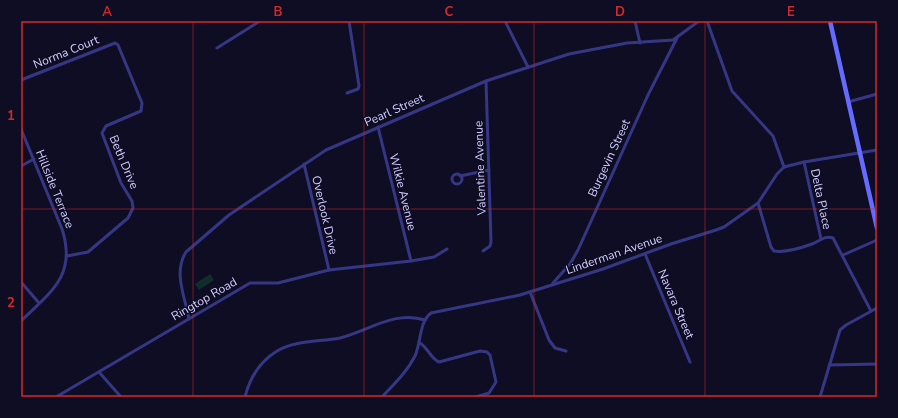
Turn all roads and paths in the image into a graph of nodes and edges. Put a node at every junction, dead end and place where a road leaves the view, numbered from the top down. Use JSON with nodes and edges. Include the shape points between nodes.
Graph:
{"nodes":[{"id":1,"x":260,"y":21,"type":"edge"},
{"id":2,"x":350,"y":21,"type":"edge"},
{"id":3,"x":505,"y":21,"type":"edge"},
{"id":4,"x":636,"y":21,"type":"edge"},
{"id":5,"x":699,"y":21,"type":"edge"},
{"id":6,"x":707,"y":21,"type":"edge"},
{"id":7,"x":830,"y":21,"type":"edge"},
{"id":8,"x":677,"y":38,"type":"junction"},
{"id":9,"x":640,"y":43,"type":"junction"},
{"id":10,"x":117,"y":44,"type":"joint"},
{"id":11,"x":217,"y":48,"type":"dead end"},
{"id":12,"x":528,"y":67,"type":"junction"},
{"id":13,"x":21,"y":80,"type":"edge"},
{"id":14,"x":486,"y":81,"type":"junction"},
{"id":15,"x":347,"y":93,"type":"dead end"},
{"id":16,"x":877,"y":94,"type":"edge"},
{"id":17,"x":848,"y":102,"type":"junction"},
{"id":18,"x":378,"y":127,"type":"junction"},
{"id":19,"x":21,"y":129,"type":"edge"},
{"id":20,"x":877,"y":150,"type":"edge"},
{"id":21,"x":860,"y":153,"type":"junction"},
{"id":22,"x":34,"y":159,"type":"junction"},
{"id":23,"x":804,"y":162,"type":"junction"},
{"id":24,"x":304,"y":164,"type":"junction"},
{"id":25,"x":21,"y":166,"type":"edge"},
{"id":26,"x":784,"y":167,"type":"junction"},
{"id":27,"x":489,"y":170,"type":"junction"},
{"id":28,"x":460,"y":176,"type":"dead end"},
{"id":29,"x":758,"y":203,"type":"junction"},
{"id":30,"x":877,"y":228,"type":"edge"},
{"id":31,"x":821,"y":239,"type":"junction"},
{"id":32,"x":877,"y":240,"type":"edge"},
{"id":33,"x":447,"y":249,"type":"dead end"},
{"id":34,"x":483,"y":251,"type":"dead end"},
{"id":35,"x":645,"y":254,"type":"junction"},
{"id":36,"x":843,"y":255,"type":"junction"},
{"id":37,"x":67,"y":256,"type":"junction"},
{"id":38,"x":411,"y":261,"type":"junction"},
{"id":39,"x":329,"y":270,"type":"junction"},
{"id":40,"x":21,"y":282,"type":"edge"},
{"id":41,"x":553,"y":284,"type":"junction"},
{"id":42,"x":530,"y":292,"type":"junction"},
{"id":43,"x":39,"y":303,"type":"junction"},
{"id":44,"x":877,"y":308,"type":"edge"},
{"id":45,"x":870,"y":311,"type":"junction"},
{"id":46,"x":189,"y":319,"type":"junction"},
{"id":47,"x":425,"y":320,"type":"junction"},
{"id":48,"x":21,"y":321,"type":"edge"},
{"id":49,"x":420,"y":343,"type":"junction"},
{"id":50,"x":566,"y":351,"type":"dead end"},
{"id":51,"x":690,"y":362,"type":"dead end"},
{"id":52,"x":877,"y":364,"type":"edge"},
{"id":53,"x":829,"y":365,"type":"junction"},
{"id":54,"x":99,"y":372,"type":"junction"},
{"id":55,"x":484,"y":396,"type":"edge"},
{"id":56,"x":56,"y":397,"type":"edge"},
{"id":57,"x":121,"y":397,"type":"edge"},
{"id":58,"x":245,"y":397,"type":"edge"},
{"id":59,"x":382,"y":397,"type":"edge"},
{"id":60,"x":476,"y":397,"type":"edge"},
{"id":61,"x":820,"y":397,"type":"edge"}],
"edges":[{"from":1,"to":11,"type":"street"},
{"from":2,"to":15,"type":"street","via":[[359,86],[358,89]]},
{"from":3,"to":12,"type":"street"},
{"from":4,"to":9,"type":"street"},
{"from":5,"to":8,"type":"street","name":"Pearl Street"},
{"from":6,"to":26,"type":"street","via":[[732,91],[773,136]]},
{"from":7,"to":17,"type":"main road"},
{"from":8,"to":9,"type":"street","name":"Pearl Street"},
{"from":8,"to":41,"type":"street","name":"Burgevin Street","via":[[578,250]]},
{"from":9,"to":12,"type":"street","name":"Pearl Street","via":[[569,54]]},
{"from":10,"to":13,"type":"street","name":"Norma Court","via":[[107,45]]},
{"from":10,"to":37,"type":"street","name":"Beth Drive","via":[[142,103],[142,109],[138,114],[106,126],[102,133],[133,208],[128,218],[91,250]]},
{"from":12,"to":14,"type":"street","name":"Pearl Street"},
{"from":14,"to":18,"type":"street","name":"Pearl Street"},
{"from":14,"to":27,"type":"street","name":"Valentine Avenue"},
{"from":16,"to":17,"type":"street"},
{"from":17,"to":21,"type":"main road"},
{"from":18,"to":24,"type":"street","name":"Pearl Street","via":[[326,150]]},
{"from":18,"to":38,"type":"street","name":"Wilkie Avenue"},
{"from":19,"to":22,"type":"street","name":"Hillside Terrace"},
{"from":20,"to":21,"type":"street"},
{"from":21,"to":23,"type":"street"},
{"from":21,"to":30,"type":"main road"},
{"from":22,"to":25,"type":"street"},
{"from":22,"to":37,"type":"street","name":"Hillside Terrace","via":[[66,240]]},
{"from":23,"to":26,"type":"street"},
{"from":23,"to":31,"type":"street","name":"Delta Place"},
{"from":24,"to":39,"type":"street","name":"Overlook Drive"},
{"from":24,"to":46,"type":"street","name":"Pearl Street","via":[[229,215],[186,252],[181,259],[179,272]]},
{"from":26,"to":29,"type":"street","name":"Linderman Avenue"},
{"from":27,"to":28,"type":"street"},
{"from":27,"to":34,"type":"street","name":"Valentine Avenue","via":[[491,242]]},
{"from":29,"to":31,"type":"street","via":[[774,251],[786,251],[813,244]]},
{"from":29,"to":35,"type":"street","name":"Linderman Avenue","via":[[724,227]]},
{"from":31,"to":36,"type":"street","via":[[833,238]]},
{"from":32,"to":36,"type":"street"},
{"from":33,"to":38,"type":"street","name":"Ringtop Road","via":[[434,257]]},
{"from":35,"to":41,"type":"street","name":"Linderman Avenue"},
{"from":35,"to":51,"type":"street","name":"Navara Street"},
{"from":36,"to":45,"type":"street"},
{"from":37,"to":43,"type":"street","via":[[60,282]]},
{"from":38,"to":39,"type":"street","name":"Ringtop Road"},
{"from":39,"to":46,"type":"street","name":"Ringtop Road","via":[[278,283],[250,283]]},
{"from":40,"to":43,"type":"street"},
{"from":41,"to":42,"type":"street","name":"Linderman Avenue"},
{"from":42,"to":47,"type":"street","name":"Linderman Avenue","via":[[438,310]]},
{"from":42,"to":50,"type":"street","via":[[549,340],[555,348]]},
{"from":43,"to":48,"type":"street"},
{"from":44,"to":45,"type":"street"},
{"from":45,"to":53,"type":"street","via":[[840,330]]},
{"from":46,"to":54,"type":"street","name":"Ringtop Road"},
{"from":47,"to":49,"type":"street"},
{"from":47,"to":58,"type":"street","via":[[412,317],[397,318],[341,337],[290,345],[260,365],[250,378]]},
{"from":49,"to":55,"type":"street","via":[[439,362],[480,350],[487,352],[490,355],[496,382]]},
{"from":49,"to":59,"type":"street","via":[[408,369]]},
{"from":52,"to":53,"type":"street"},
{"from":53,"to":61,"type":"street"},
{"from":54,"to":56,"type":"street","name":"Ringtop Road"},
{"from":54,"to":57,"type":"street"},
{"from":55,"to":60,"type":"street"}]}
